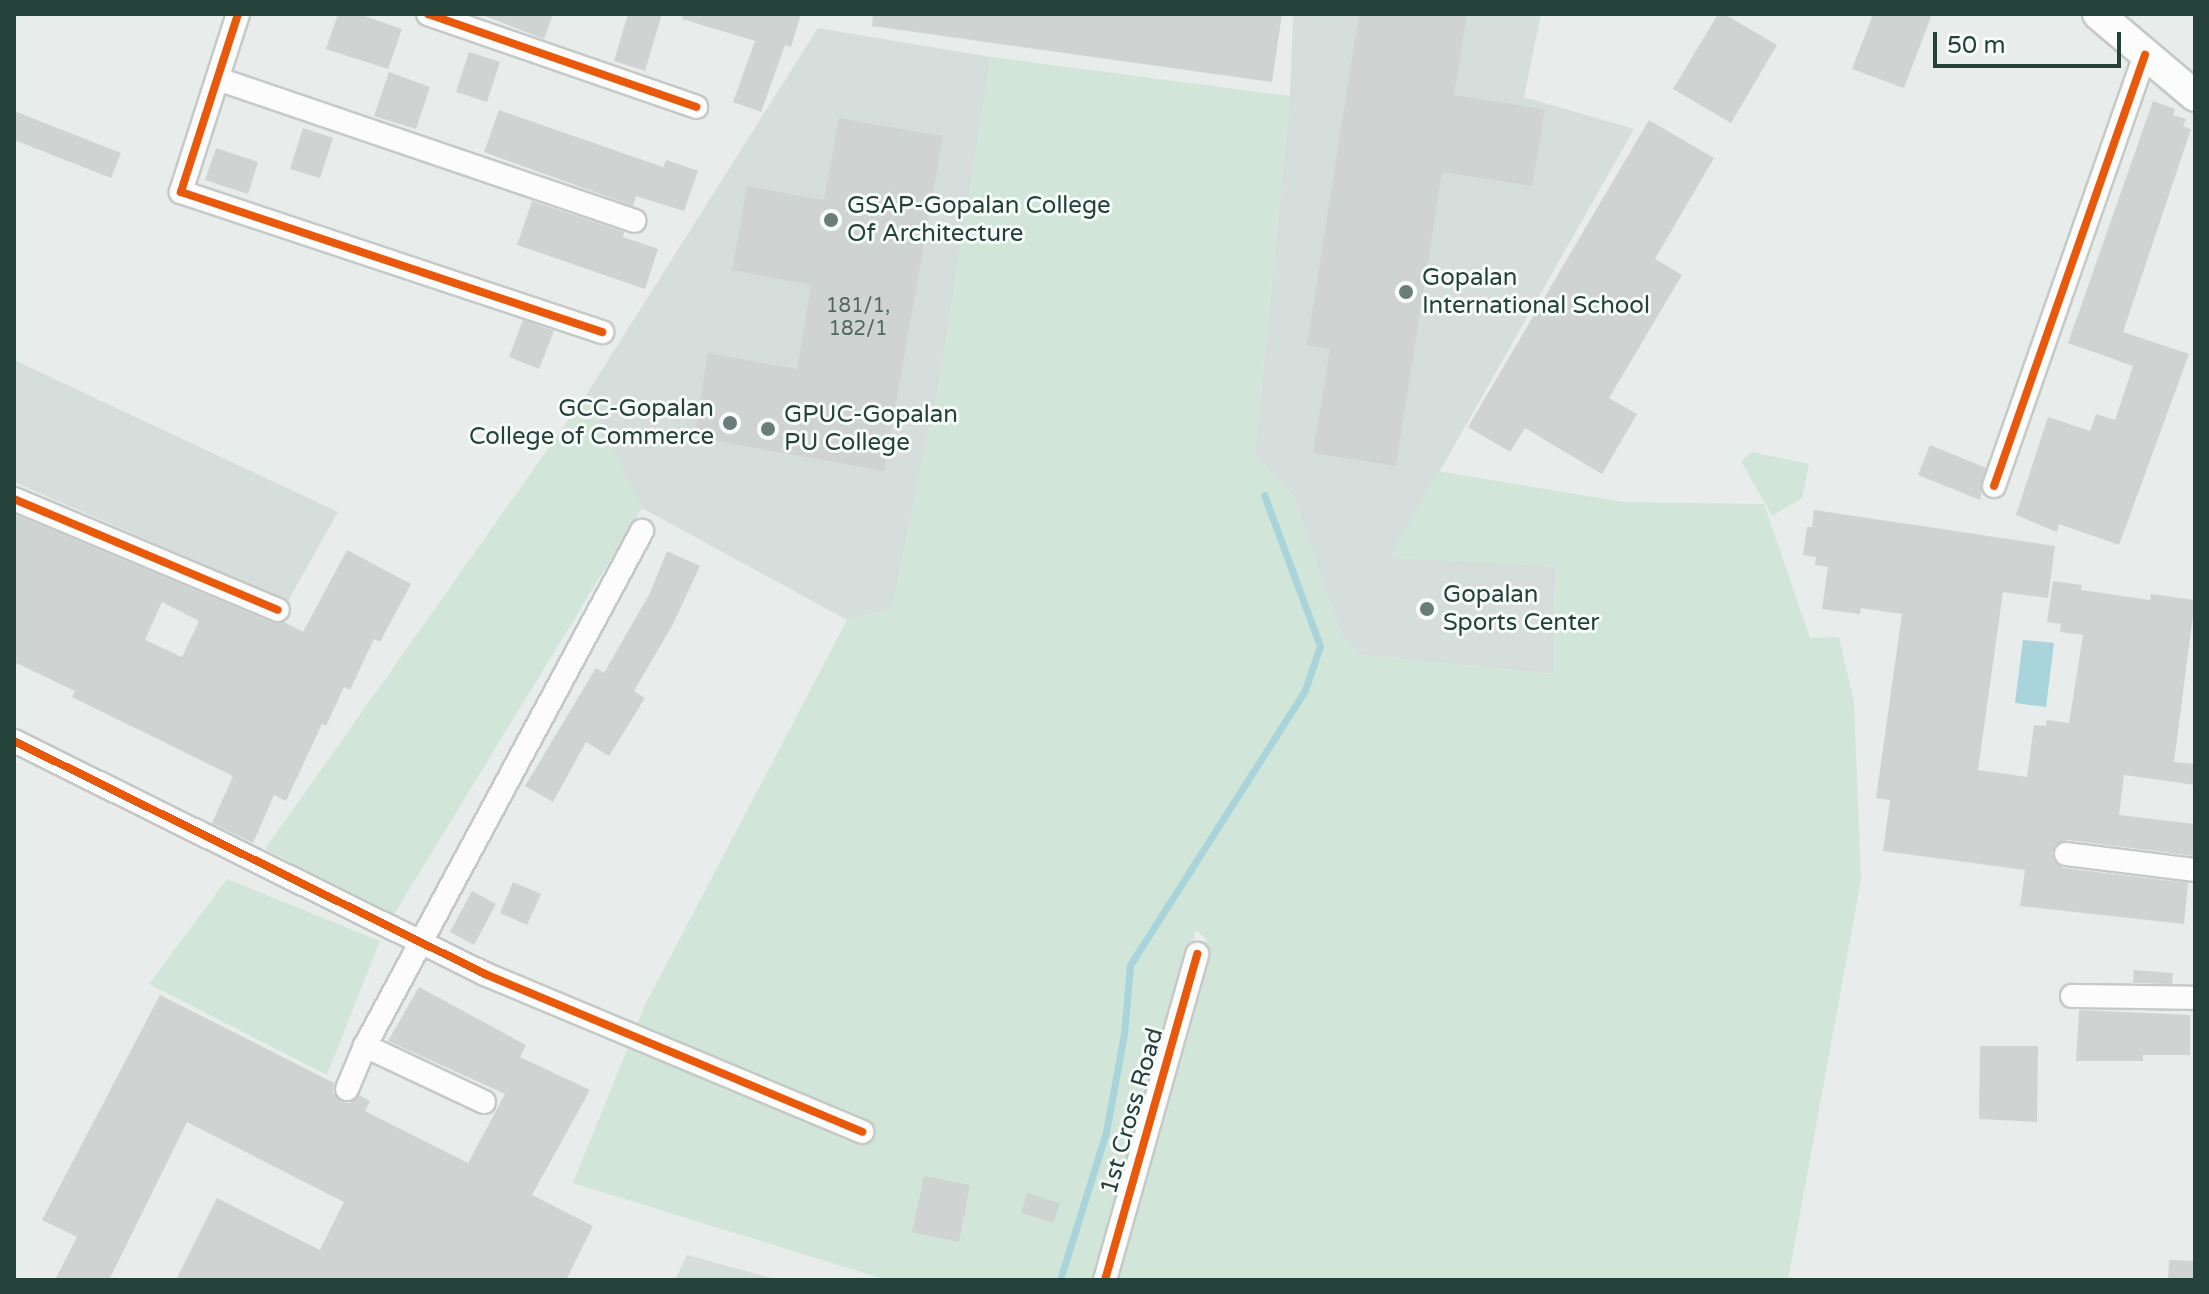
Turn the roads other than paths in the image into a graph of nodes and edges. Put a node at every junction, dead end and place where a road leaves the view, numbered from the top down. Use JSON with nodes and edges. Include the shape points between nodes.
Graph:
{"nodes":[{"id":1,"x":238,"y":14,"type":"edge"},
{"id":2,"x":428,"y":14,"type":"edge"},
{"id":3,"x":2098,"y":14,"type":"edge"},
{"id":4,"x":2145,"y":55,"type":"junction"},
{"id":5,"x":218,"y":79,"type":"junction"},
{"id":6,"x":2195,"y":96,"type":"edge"},
{"id":7,"x":696,"y":107,"type":"dead end"},
{"id":8,"x":634,"y":221,"type":"dead end"},
{"id":9,"x":602,"y":332,"type":"dead end"},
{"id":10,"x":1994,"y":486,"type":"dead end"},
{"id":11,"x":14,"y":499,"type":"edge"},
{"id":12,"x":642,"y":531,"type":"dead end"},
{"id":13,"x":278,"y":610,"type":"dead end"},
{"id":14,"x":14,"y":741,"type":"edge"},
{"id":15,"x":2066,"y":854,"type":"dead end"},
{"id":16,"x":2195,"y":870,"type":"edge"},
{"id":17,"x":419,"y":942,"type":"junction"},
{"id":18,"x":1197,"y":954,"type":"dead end"},
{"id":19,"x":2072,"y":996,"type":"dead end"},
{"id":20,"x":2195,"y":998,"type":"edge"},
{"id":21,"x":365,"y":1046,"type":"junction"},
{"id":22,"x":347,"y":1089,"type":"dead end"},
{"id":23,"x":484,"y":1102,"type":"dead end"},
{"id":24,"x":862,"y":1132,"type":"dead end"},
{"id":25,"x":1105,"y":1280,"type":"edge"}],
"edges":[{"from":1,"to":5,"type":"street"},
{"from":2,"to":7,"type":"street"},
{"from":3,"to":4,"type":"street"},
{"from":4,"to":6,"type":"street"},
{"from":4,"to":10,"type":"street"},
{"from":5,"to":8,"type":"street"},
{"from":5,"to":9,"type":"street","via":[[181,192]]},
{"from":11,"to":13,"type":"street"},
{"from":12,"to":17,"type":"street"},
{"from":14,"to":17,"type":"street"},
{"from":15,"to":16,"type":"street"},
{"from":17,"to":21,"type":"street"},
{"from":17,"to":24,"type":"street"},
{"from":18,"to":25,"type":"street","name":"1st Cross Road"},
{"from":19,"to":20,"type":"street"},
{"from":21,"to":22,"type":"street"},
{"from":21,"to":23,"type":"street"}]}
